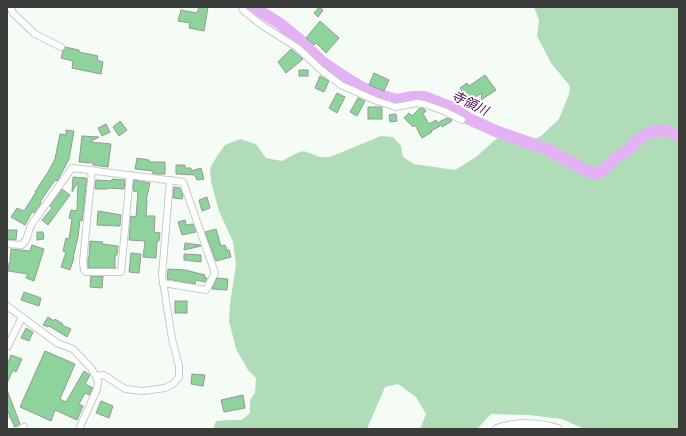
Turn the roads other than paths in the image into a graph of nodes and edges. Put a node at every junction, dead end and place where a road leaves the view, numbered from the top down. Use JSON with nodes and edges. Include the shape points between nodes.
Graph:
{"nodes":[{"id":1,"x":10,"y":7,"type":"edge"},
{"id":2,"x":242,"y":7,"type":"edge"},
{"id":3,"x":61,"y":47,"type":"dead end"},
{"id":4,"x":462,"y":120,"type":"dead end"},
{"id":5,"x":92,"y":170,"type":"junction"},
{"id":6,"x":130,"y":175,"type":"junction"},
{"id":7,"x":170,"y":180,"type":"junction"},
{"id":8,"x":7,"y":244,"type":"edge"},
{"id":9,"x":163,"y":283,"type":"junction"},
{"id":10,"x":7,"y":306,"type":"edge"},
{"id":11,"x":22,"y":317,"type":"junction"},
{"id":12,"x":8,"y":346,"type":"dead end"},
{"id":13,"x":96,"y":376,"type":"junction"},
{"id":14,"x":82,"y":403,"type":"dead end"},
{"id":15,"x":89,"y":407,"type":"junction"},
{"id":16,"x":7,"y":420,"type":"edge"},
{"id":17,"x":11,"y":429,"type":"edge"},
{"id":18,"x":79,"y":429,"type":"edge"},
{"id":19,"x":497,"y":429,"type":"edge"},
{"id":20,"x":558,"y":429,"type":"edge"}],
"edges":[{"from":1,"to":3,"type":"street","via":[[35,34]]},
{"from":2,"to":4,"type":"street","via":[[260,24],[298,48],[342,85],[396,107],[424,104]]},
{"from":5,"to":6,"type":"street"},
{"from":5,"to":6,"type":"street","via":[[83,262],[86,272],[121,272]]},
{"from":5,"to":8,"type":"street","via":[[72,168],[31,225],[22,245]]},
{"from":6,"to":7,"type":"street"},
{"from":7,"to":9,"type":"street"},
{"from":7,"to":9,"type":"street","via":[[183,182],[215,273],[206,290]]},
{"from":9,"to":13,"type":"street","via":[[179,377],[165,388],[143,391],[124,389],[104,375]]},
{"from":10,"to":11,"type":"street"},
{"from":11,"to":12,"type":"street"},
{"from":11,"to":13,"type":"street","via":[[57,343],[73,349]]},
{"from":13,"to":15,"type":"street","via":[[97,389]]},
{"from":14,"to":15,"type":"street"},
{"from":15,"to":18,"type":"street"},
{"from":16,"to":17,"type":"street"},
{"from":19,"to":20,"type":"street","via":[[511,425],[533,424]]}]}
